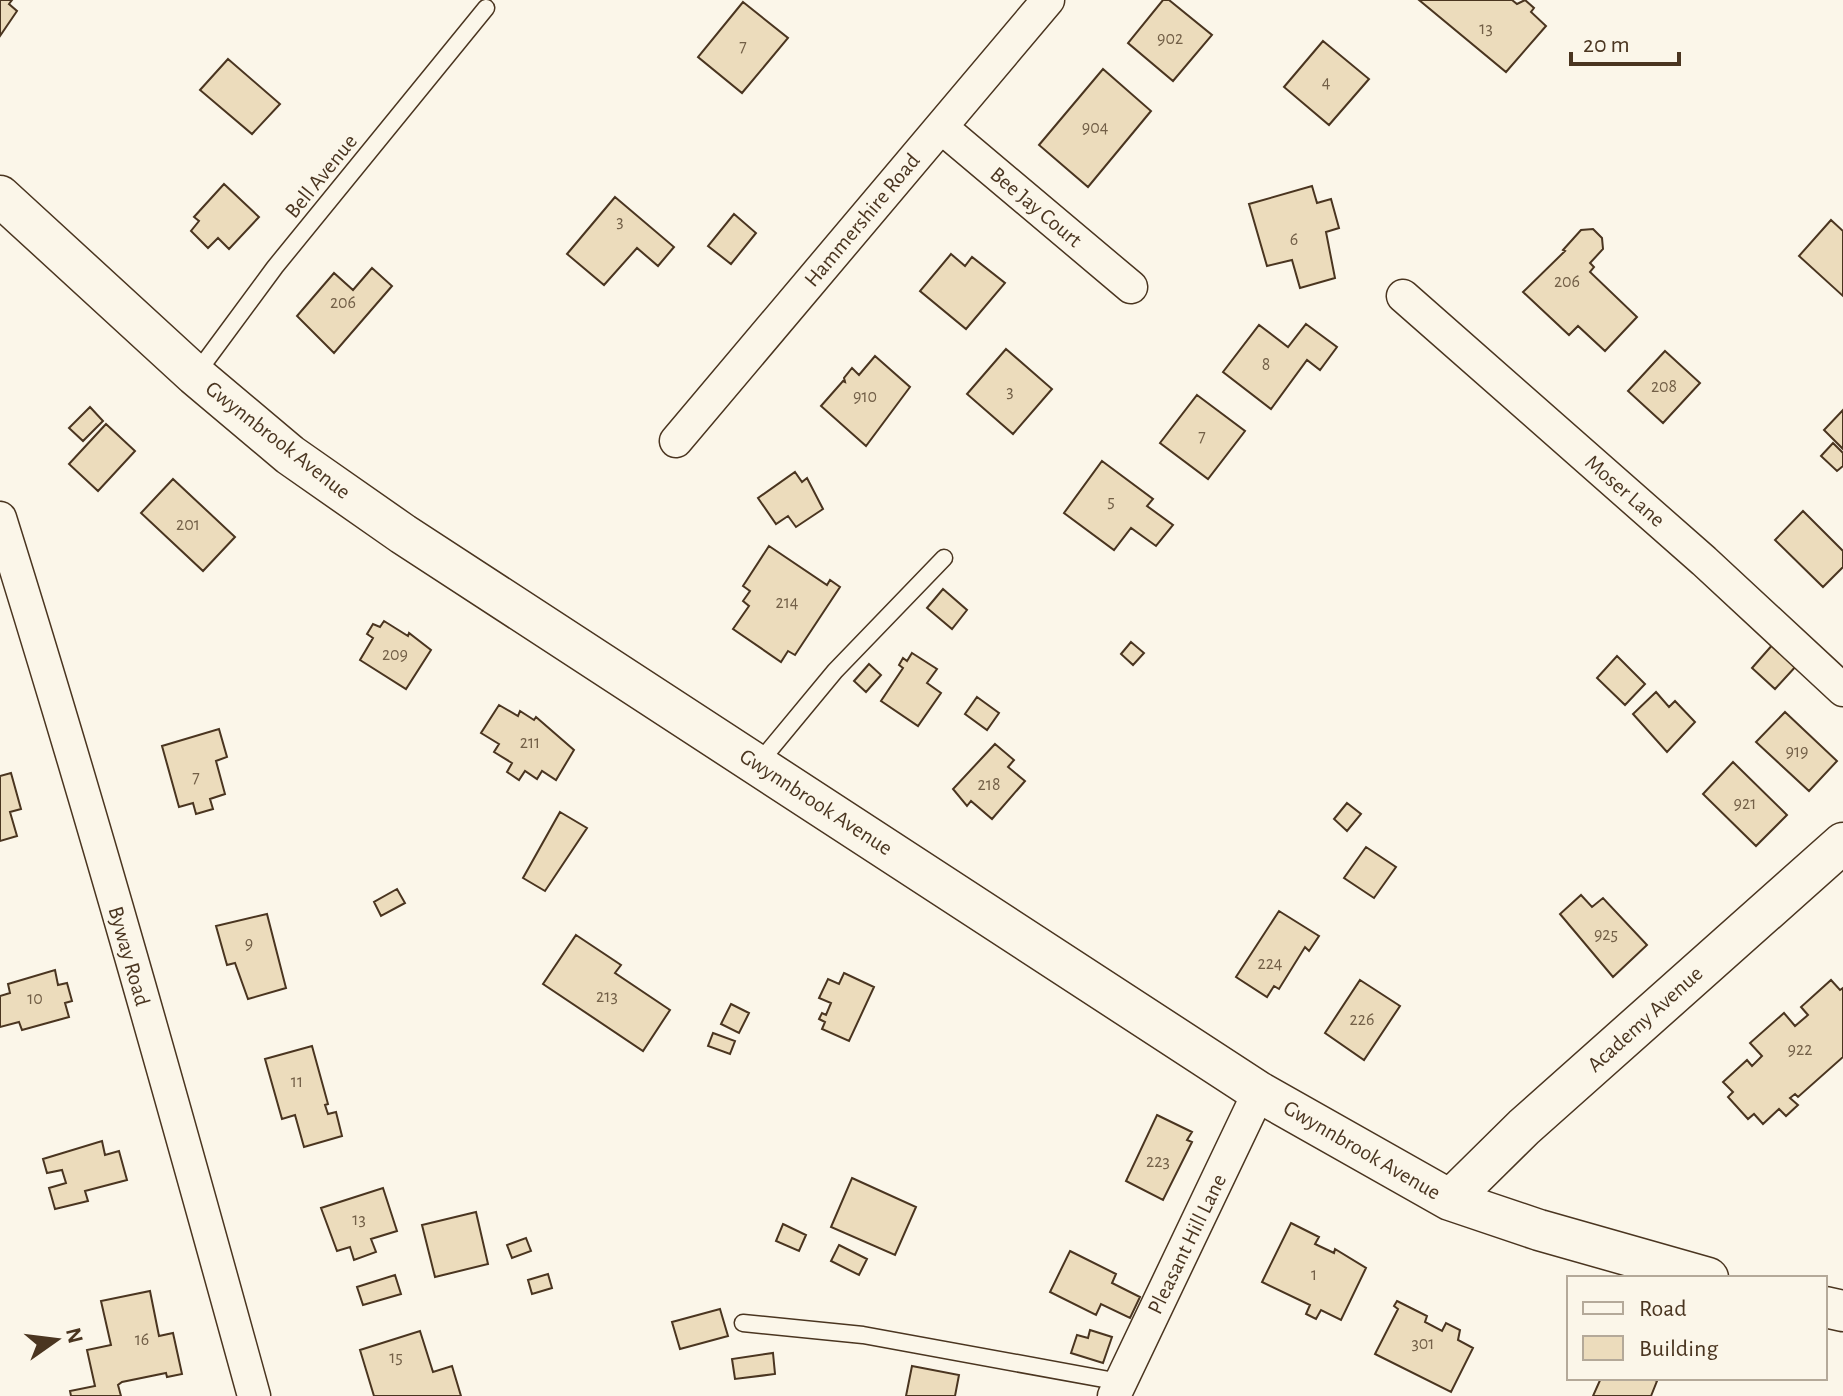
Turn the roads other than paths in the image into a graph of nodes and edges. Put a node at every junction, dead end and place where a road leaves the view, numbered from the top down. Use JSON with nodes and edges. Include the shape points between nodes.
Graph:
{"nodes":[{"id":1,"x":1048,"y":0,"type":"edge"},
{"id":2,"x":486,"y":8,"type":"dead end"},
{"id":3,"x":941,"y":127,"type":"junction"},
{"id":4,"x":0,"y":196,"type":"edge"},
{"id":5,"x":1131,"y":287,"type":"dead end"},
{"id":6,"x":1403,"y":296,"type":"dead end"},
{"id":7,"x":195,"y":375,"type":"junction"},
{"id":8,"x":676,"y":441,"type":"dead end"},
{"id":9,"x":0,"y":518,"type":"edge"},
{"id":10,"x":944,"y":558,"type":"dead end"},
{"id":11,"x":1843,"y":690,"type":"edge"},
{"id":12,"x":758,"y":764,"type":"junction"},
{"id":13,"x":1842,"y":844,"type":"edge"},
{"id":14,"x":1259,"y":1092,"type":"junction"},
{"id":15,"x":1450,"y":1200,"type":"junction"},
{"id":16,"x":1701,"y":1276,"type":"edge"},
{"id":17,"x":743,"y":1323,"type":"dead end"},
{"id":18,"x":1117,"y":1389,"type":"edge"},
{"id":19,"x":254,"y":1396,"type":"edge"}],
"edges":[{"from":1,"to":3,"type":"street","name":"Hammershire Road"},
{"from":2,"to":7,"type":"lane","name":"Bell Avenue","via":[[275,267]]},
{"from":3,"to":5,"type":"street","name":"Bee Jay Court"},
{"from":3,"to":8,"type":"street","name":"Hammershire Road"},
{"from":4,"to":7,"type":"street","name":"Gwynnbrook Avenue"},
{"from":6,"to":11,"type":"street","name":"Moser Lane"},
{"from":7,"to":12,"type":"street","name":"Gwynnbrook Avenue","via":[[290,455],[403,534]]},
{"from":9,"to":19,"type":"street","name":"Byway Road","via":[[185,1140]]},
{"from":10,"to":12,"type":"lane","via":[[835,671]]},
{"from":12,"to":14,"type":"street","name":"Gwynnbrook Avenue"},
{"from":13,"to":15,"type":"street","name":"Academy Avenue","via":[[1524,1127]]},
{"from":14,"to":15,"type":"street","name":"Gwynnbrook Avenue"},
{"from":14,"to":18,"type":"street","name":"Pleasant Hill Lane"},
{"from":15,"to":16,"type":"street","name":"Gwynnbrook Avenue"},
{"from":17,"to":18,"type":"lane","via":[[863,1335]]}]}
